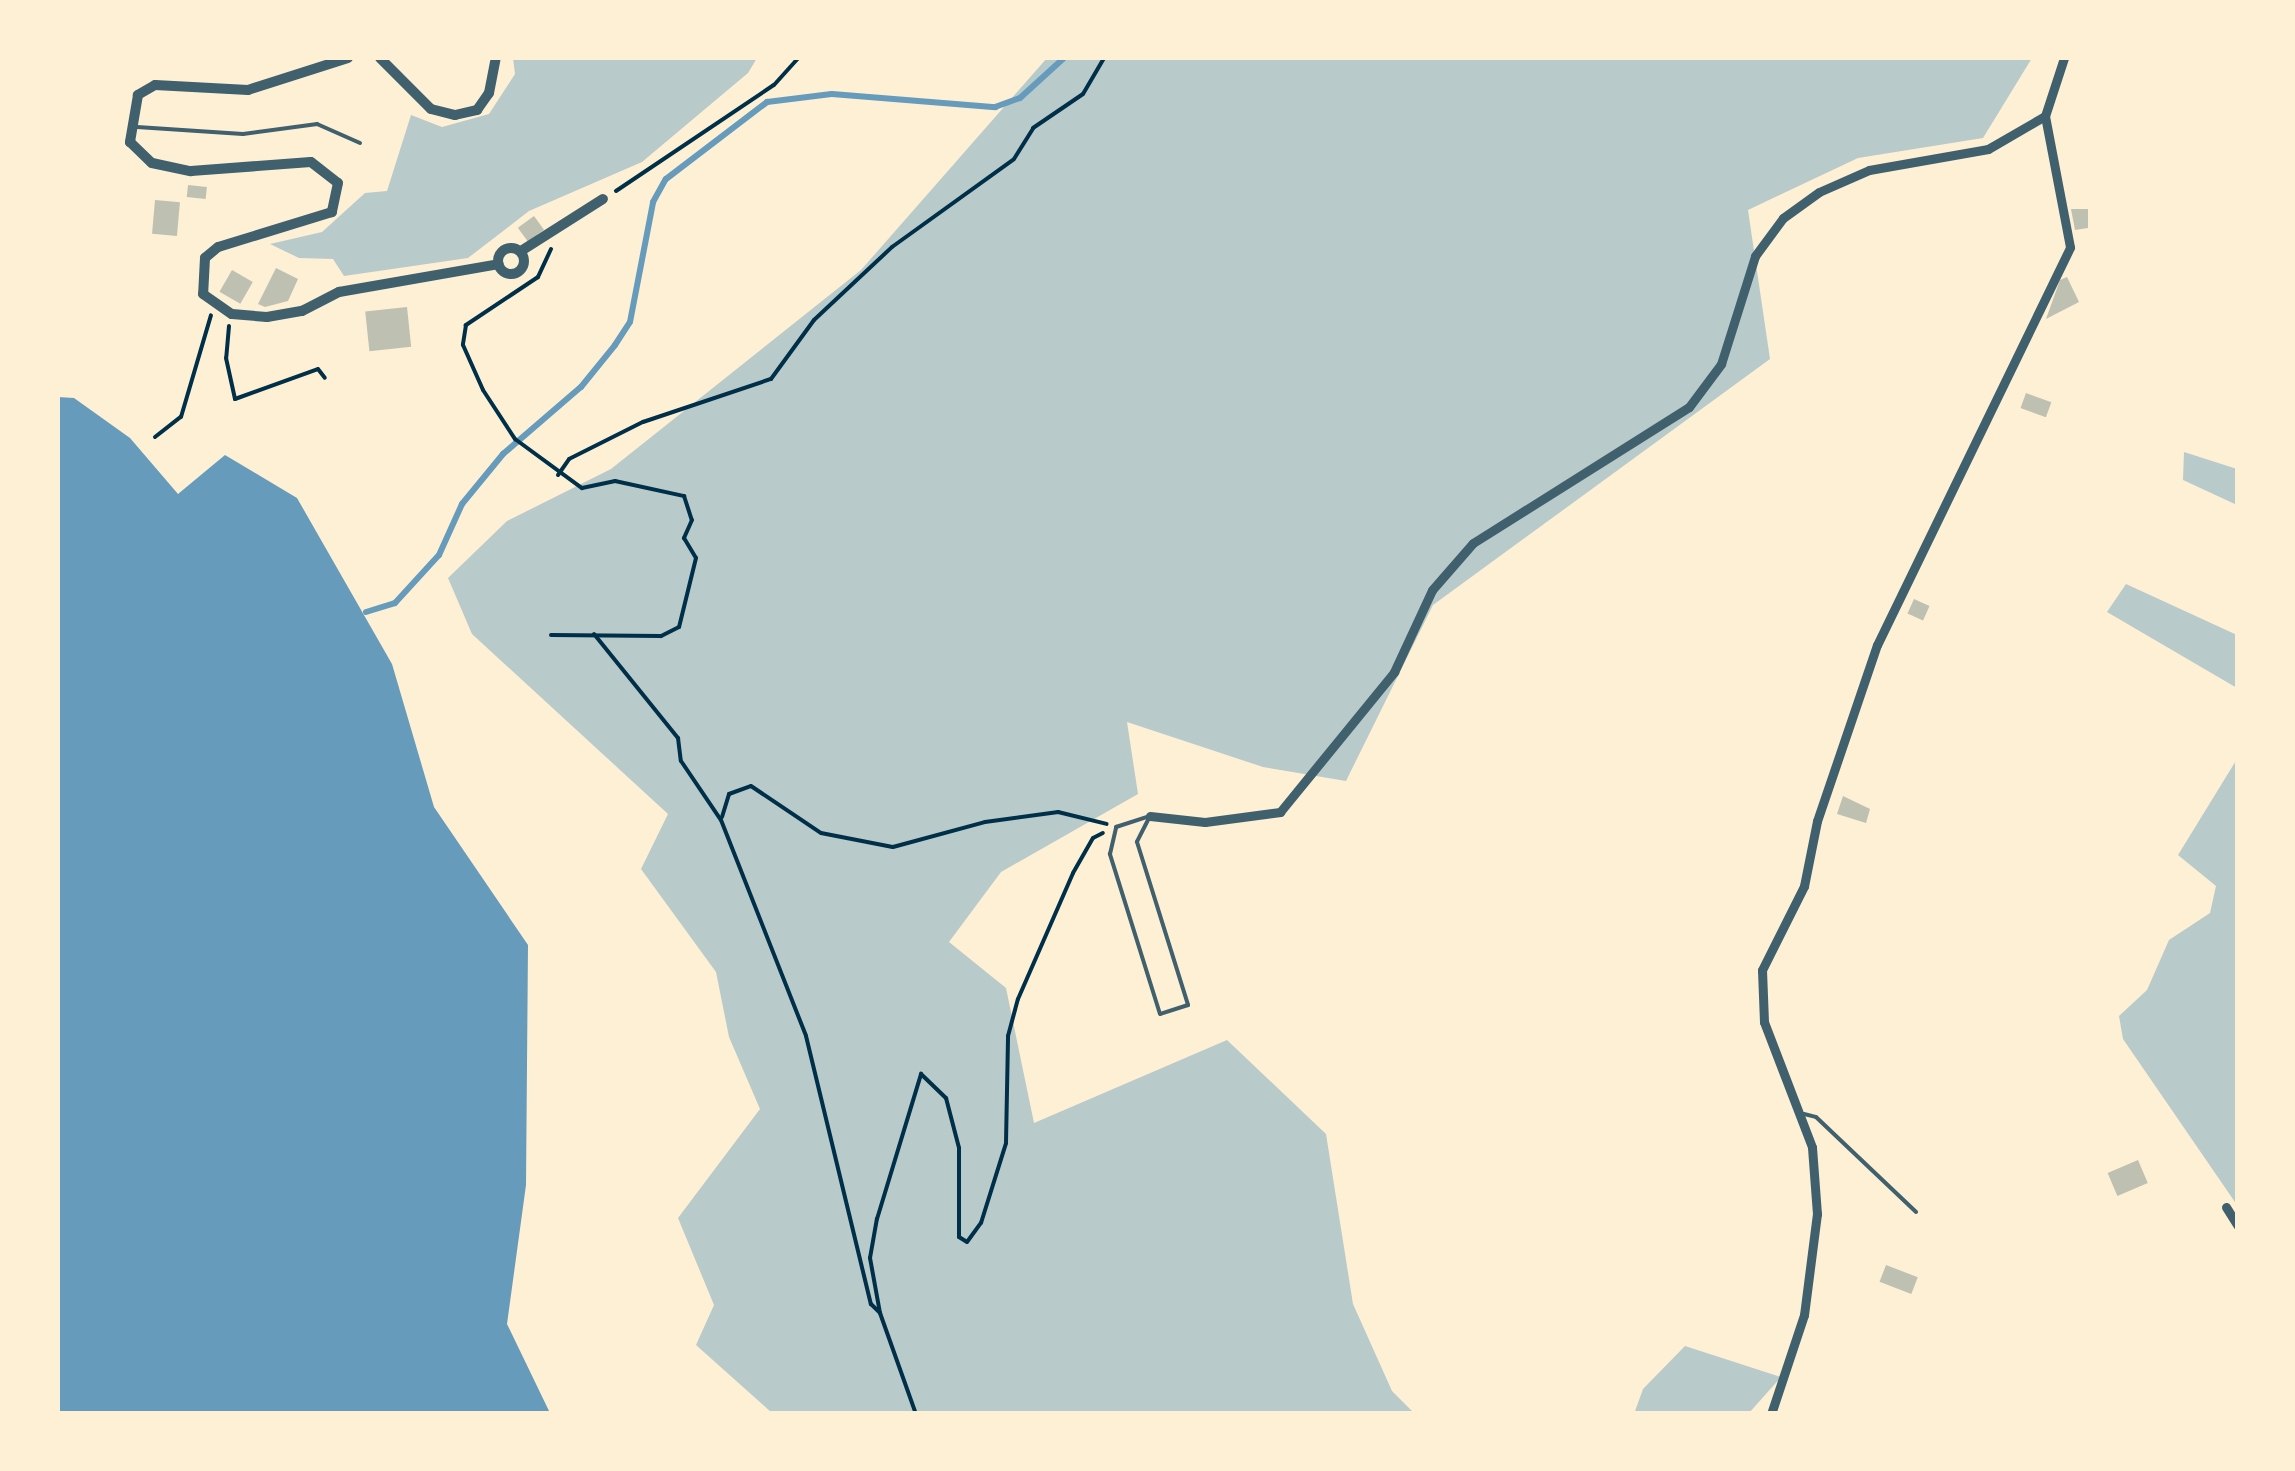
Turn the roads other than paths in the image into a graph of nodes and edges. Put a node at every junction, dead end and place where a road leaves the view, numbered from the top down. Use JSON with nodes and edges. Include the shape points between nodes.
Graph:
{"nodes":[{"id":1,"x":348,"y":58,"type":"edge"},
{"id":2,"x":380,"y":58,"type":"edge"},
{"id":3,"x":496,"y":58,"type":"edge"},
{"id":4,"x":2064,"y":58,"type":"edge"},
{"id":5,"x":2045,"y":116,"type":"junction"},
{"id":6,"x":132,"y":126,"type":"junction"},
{"id":7,"x":360,"y":143,"type":"dead end"},
{"id":8,"x":603,"y":199,"type":"road end"},
{"id":9,"x":521,"y":251,"type":"junction"},
{"id":10,"x":499,"y":264,"type":"junction"},
{"id":11,"x":1150,"y":816,"type":"junction"},
{"id":12,"x":1799,"y":1114,"type":"junction"},
{"id":13,"x":2226,"y":1208,"type":"dead end"},
{"id":14,"x":1916,"y":1212,"type":"dead end"},
{"id":15,"x":2238,"y":1226,"type":"edge"},
{"id":16,"x":1771,"y":1414,"type":"edge"}],
"edges":[{"from":1,"to":6,"type":"street","via":[[248,90],[156,84],[138,95]]},
{"from":2,"to":3,"type":"street","via":[[431,109],[455,116],[477,110],[489,94]]},
{"from":4,"to":5,"type":"street"},
{"from":5,"to":11,"type":"street","via":[[1988,148],[1869,170],[1819,192],[1783,218],[1756,256],[1721,364],[1690,407],[1472,543],[1432,590],[1394,672],[1280,812],[1205,822]]},
{"from":5,"to":12,"type":"street","via":[[2070,247],[1877,645],[1817,821],[1804,886],[1762,970],[1764,1022]]},
{"from":6,"to":7,"type":"lane","via":[[243,134],[317,124]]},
{"from":6,"to":10,"type":"street","via":[[130,142],[152,163],[191,171],[311,162],[338,184],[332,212],[218,247],[205,258],[199,276],[214,306],[232,314],[267,317],[339,292]]},
{"from":8,"to":9,"type":"street"},
{"from":9,"to":10,"type":"street","via":[[504,249]]},
{"from":9,"to":10,"type":"street","via":[[524,264],[516,273]]},
{"from":11,"to":11,"type":"lane","via":[[1116,827],[1110,854],[1160,1014],[1188,1006],[1137,842]]},
{"from":12,"to":14,"type":"lane","via":[[1816,1116]]},
{"from":12,"to":16,"type":"street","via":[[1812,1147],[1817,1214],[1804,1315]]},
{"from":13,"to":15,"type":"street"}]}
